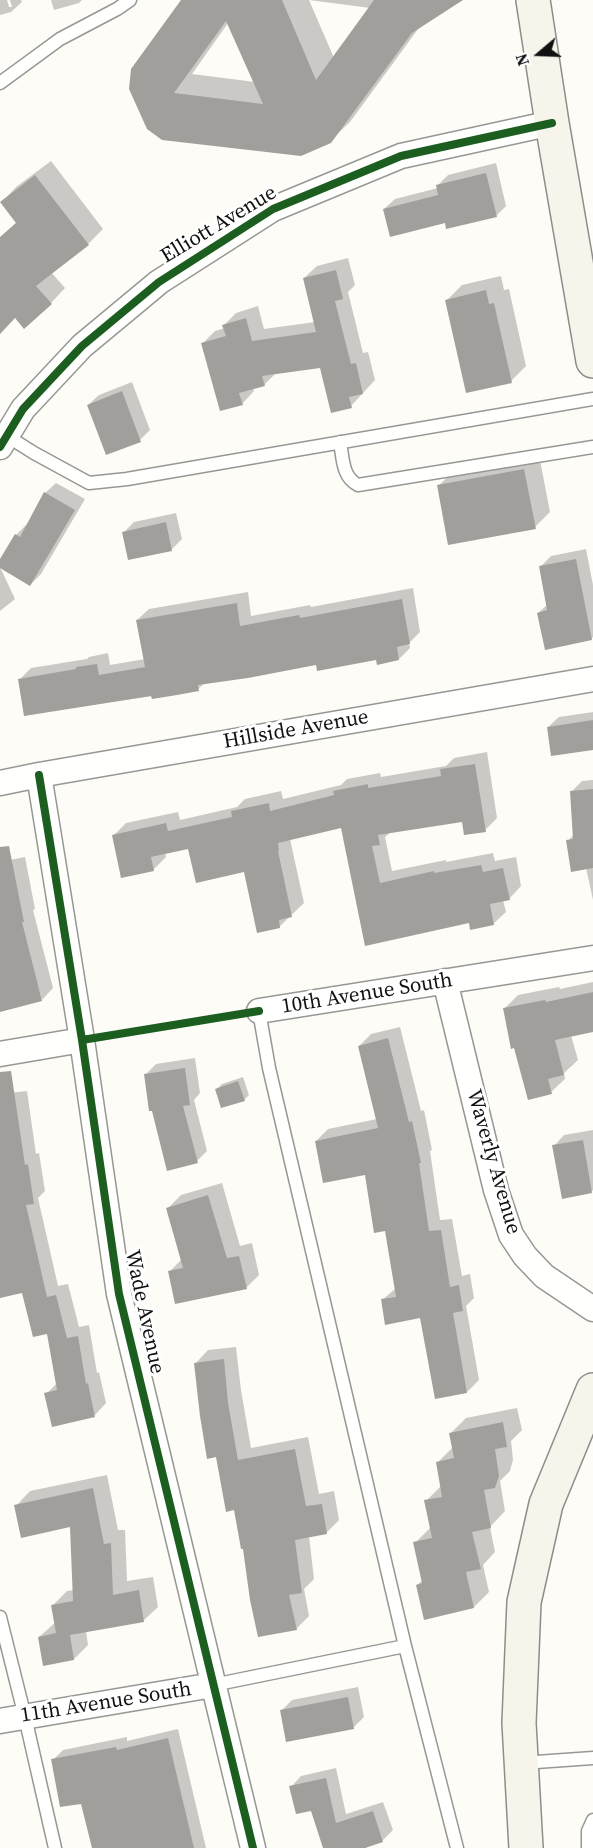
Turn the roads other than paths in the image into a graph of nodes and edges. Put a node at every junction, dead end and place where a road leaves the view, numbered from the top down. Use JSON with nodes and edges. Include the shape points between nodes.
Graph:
{"nodes":[{"id":1,"x":130,"y":0,"type":"edge"},
{"id":2,"x":533,"y":0,"type":"edge"},
{"id":3,"x":0,"y":83,"type":"edge"},
{"id":4,"x":552,"y":123,"type":"junction"},
{"id":5,"x":593,"y":361,"type":"edge"},
{"id":6,"x":593,"y":399,"type":"edge"},
{"id":7,"x":4,"y":441,"type":"edge"},
{"id":8,"x":340,"y":442,"type":"junction"},
{"id":9,"x":593,"y":447,"type":"edge"},
{"id":10,"x":593,"y":680,"type":"edge"},
{"id":11,"x":39,"y":775,"type":"junction"},
{"id":12,"x":0,"y":783,"type":"edge"},
{"id":13,"x":593,"y":958,"type":"edge"},
{"id":14,"x":445,"y":981,"type":"junction"},
{"id":15,"x":259,"y":1011,"type":"joint"},
{"id":16,"x":82,"y":1040,"type":"junction"},
{"id":17,"x":0,"y":1054,"type":"edge"},
{"id":18,"x":593,"y":1309,"type":"edge"},
{"id":19,"x":593,"y":1390,"type":"edge"},
{"id":20,"x":0,"y":1617,"type":"edge"},
{"id":21,"x":405,"y":1646,"type":"junction"},
{"id":22,"x":213,"y":1685,"type":"junction"},
{"id":23,"x":25,"y":1717,"type":"junction"},
{"id":24,"x":0,"y":1721,"type":"edge"},
{"id":25,"x":593,"y":1758,"type":"edge"},
{"id":26,"x":521,"y":1763,"type":"junction"},
{"id":27,"x":591,"y":1827,"type":"edge"},
{"id":28,"x":55,"y":1848,"type":"edge"},
{"id":29,"x":253,"y":1848,"type":"edge"},
{"id":30,"x":457,"y":1848,"type":"edge"},
{"id":31,"x":526,"y":1848,"type":"edge"},
{"id":32,"x":588,"y":1848,"type":"edge"}],
"edges":[{"from":1,"to":3,"type":"lane","via":[[60,39]]},
{"from":2,"to":4,"type":"main road"},
{"from":4,"to":5,"type":"main road"},
{"from":4,"to":7,"type":"street","name":"Elliott Avenue","via":[[401,156],[273,209],[159,282],[82,346],[22,409]]},
{"from":6,"to":8,"type":"lane"},
{"from":7,"to":8,"type":"lane","via":[[89,483]]},
{"from":8,"to":9,"type":"lane","via":[[346,475],[358,485]]},
{"from":10,"to":11,"type":"street","name":"Hillside Avenue"},
{"from":11,"to":12,"type":"street","name":"Hillside Avenue"},
{"from":11,"to":16,"type":"street","name":"Wade Avenue"},
{"from":13,"to":14,"type":"street","name":"10th Avenue South"},
{"from":14,"to":15,"type":"street","name":"10th Avenue South"},
{"from":14,"to":18,"type":"street","name":"Waverly Avenue","via":[[496,1190],[511,1235],[544,1276]]},
{"from":15,"to":21,"type":"lane","via":[[269,1068]]},
{"from":16,"to":17,"type":"street"},
{"from":16,"to":22,"type":"street","name":"Wade Avenue","via":[[119,1294]]},
{"from":19,"to":26,"type":"main road","via":[[546,1504],[524,1602]]},
{"from":20,"to":23,"type":"lane"},
{"from":21,"to":22,"type":"lane"},
{"from":21,"to":30,"type":"lane"},
{"from":22,"to":23,"type":"street","name":"11th Avenue South"},
{"from":22,"to":29,"type":"street","name":"Wade Avenue"},
{"from":23,"to":24,"type":"street","name":"11th Avenue South"},
{"from":23,"to":28,"type":"lane"},
{"from":25,"to":26,"type":"lane"},
{"from":26,"to":31,"type":"main road"},
{"from":27,"to":32,"type":"lane"}]}
